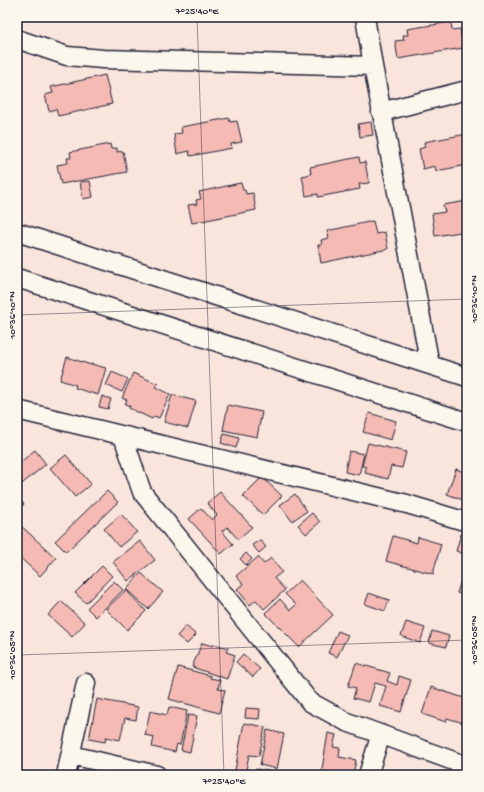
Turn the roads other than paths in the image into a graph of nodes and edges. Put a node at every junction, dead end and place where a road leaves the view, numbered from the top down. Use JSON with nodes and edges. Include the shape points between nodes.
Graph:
{"nodes":[{"id":1,"x":365,"y":17,"type":"edge"},
{"id":2,"x":17,"y":39,"type":"edge"},
{"id":3,"x":372,"y":66,"type":"junction"},
{"id":4,"x":467,"y":90,"type":"edge"},
{"id":5,"x":381,"y":112,"type":"junction"},
{"id":6,"x":17,"y":232,"type":"edge"},
{"id":7,"x":17,"y":278,"type":"edge"},
{"id":8,"x":430,"y":365,"type":"junction"},
{"id":9,"x":467,"y":377,"type":"edge"},
{"id":10,"x":17,"y":410,"type":"edge"},
{"id":11,"x":467,"y":422,"type":"edge"},
{"id":12,"x":124,"y":436,"type":"junction"},
{"id":13,"x":467,"y":522,"type":"edge"},
{"id":14,"x":86,"y":683,"type":"dead end"},
{"id":15,"x":381,"y":734,"type":"junction"},
{"id":16,"x":71,"y":756,"type":"junction"},
{"id":17,"x":467,"y":766,"type":"edge"},
{"id":18,"x":66,"y":775,"type":"edge"},
{"id":19,"x":157,"y":775,"type":"edge"},
{"id":20,"x":368,"y":775,"type":"edge"}],
"edges":[{"from":1,"to":3,"type":"street"},
{"from":2,"to":3,"type":"street","via":[[66,56],[102,59]]},
{"from":3,"to":5,"type":"street"},
{"from":4,"to":5,"type":"street"},
{"from":5,"to":8,"type":"street"},
{"from":6,"to":8,"type":"street"},
{"from":7,"to":11,"type":"street"},
{"from":8,"to":9,"type":"street"},
{"from":10,"to":12,"type":"street"},
{"from":12,"to":13,"type":"street","via":[[408,504]]},
{"from":12,"to":15,"type":"street","via":[[142,492],[310,702],[347,722]]},
{"from":14,"to":16,"type":"street"},
{"from":15,"to":17,"type":"street"},
{"from":15,"to":20,"type":"street"},
{"from":16,"to":18,"type":"street"},
{"from":16,"to":19,"type":"street"}]}
